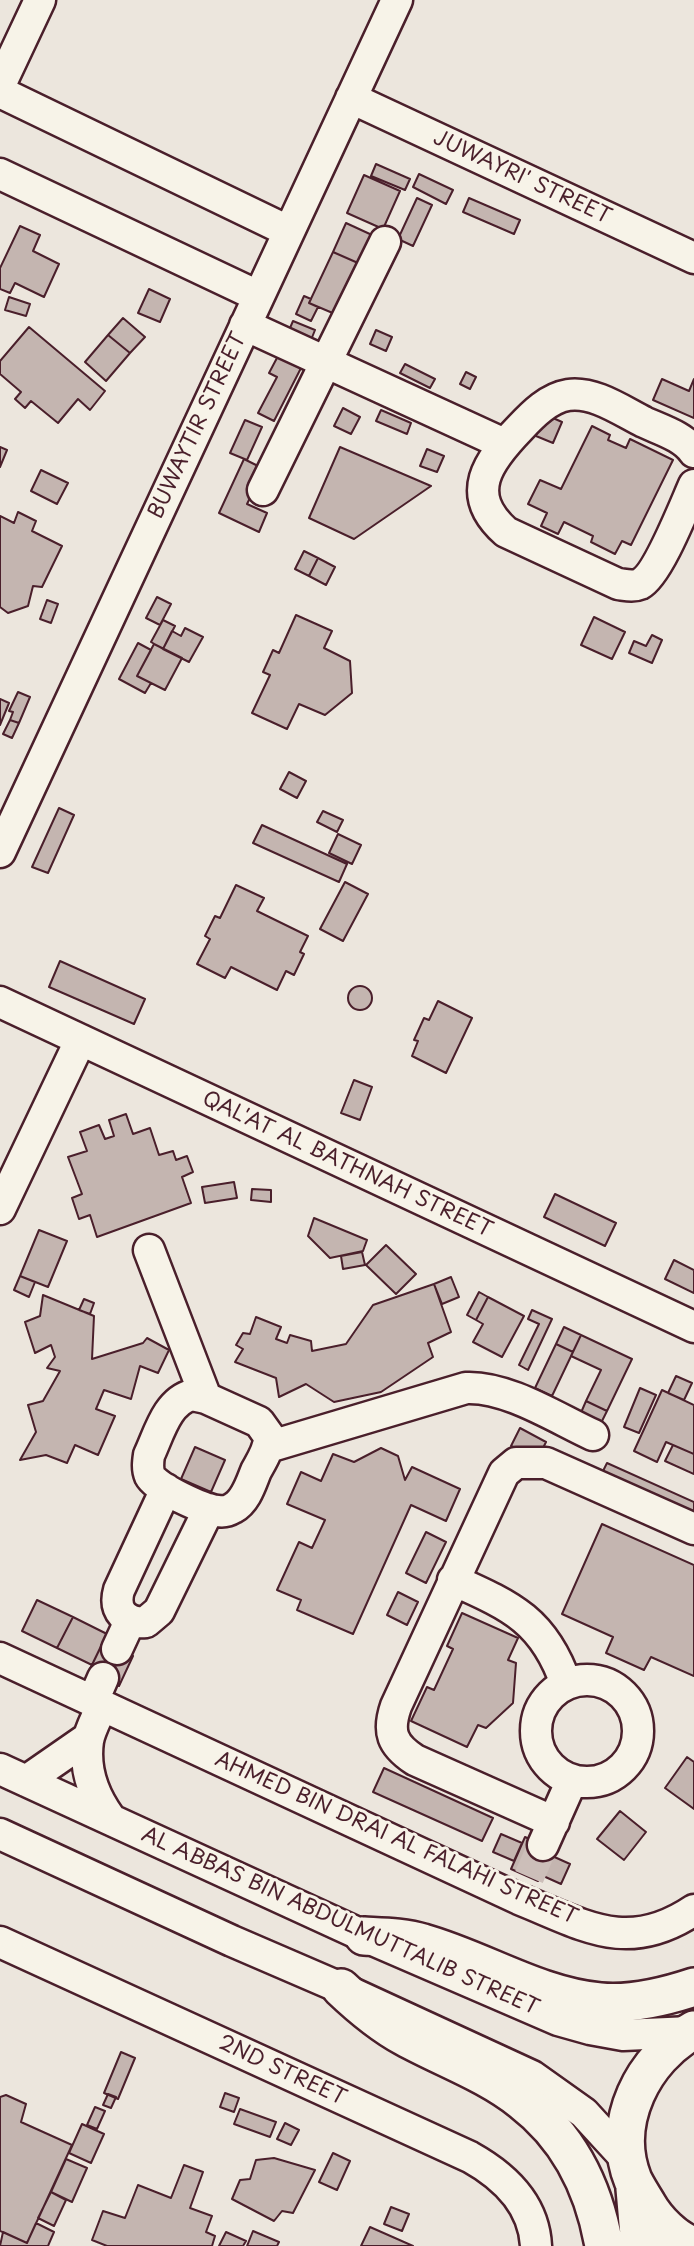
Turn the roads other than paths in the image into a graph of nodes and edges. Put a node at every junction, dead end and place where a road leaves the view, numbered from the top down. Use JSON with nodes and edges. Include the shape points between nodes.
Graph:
{"nodes":[{"id":1,"x":40,"y":0,"type":"edge"},
{"id":2,"x":397,"y":0,"type":"edge"},
{"id":3,"x":0,"y":85,"type":"edge"},
{"id":4,"x":0,"y":92,"type":"edge"},
{"id":5,"x":351,"y":98,"type":"junction"},
{"id":6,"x":0,"y":174,"type":"edge"},
{"id":7,"x":288,"y":231,"type":"junction"},
{"id":8,"x":385,"y":242,"type":"dead end"},
{"id":9,"x":694,"y":258,"type":"edge"},
{"id":10,"x":258,"y":296,"type":"junction"},
{"id":11,"x":245,"y":325,"type":"junction"},
{"id":12,"x":325,"y":363,"type":"junction"},
{"id":13,"x":505,"y":444,"type":"junction"},
{"id":14,"x":694,"y":452,"type":"edge"},
{"id":15,"x":694,"y":485,"type":"edge"},
{"id":16,"x":262,"y":490,"type":"dead end"},
{"id":17,"x":684,"y":534,"type":"edge"},
{"id":18,"x":0,"y":852,"type":"edge"},
{"id":19,"x":0,"y":1002,"type":"edge"},
{"id":20,"x":80,"y":1041,"type":"junction"},
{"id":21,"x":0,"y":1209,"type":"edge"},
{"id":22,"x":149,"y":1250,"type":"dead end"},
{"id":23,"x":694,"y":1327,"type":"edge"},
{"id":24,"x":206,"y":1398,"type":"junction"},
{"id":25,"x":593,"y":1435,"type":"dead end"},
{"id":26,"x":268,"y":1447,"type":"junction"},
{"id":27,"x":166,"y":1489,"type":"junction"},
{"id":28,"x":209,"y":1509,"type":"junction"},
{"id":29,"x":694,"y":1529,"type":"edge"},
{"id":30,"x":453,"y":1580,"type":"junction"},
{"id":31,"x":130,"y":1621,"type":"junction"},
{"id":32,"x":117,"y":1649,"type":"dead end"},
{"id":33,"x":0,"y":1658,"type":"edge"},
{"id":34,"x":566,"y":1684,"type":"junction"},
{"id":35,"x":100,"y":1695,"type":"junction"},
{"id":36,"x":88,"y":1738,"type":"junction"},
{"id":37,"x":13,"y":1775,"type":"edge"},
{"id":38,"x":572,"y":1780,"type":"junction"},
{"id":39,"x":110,"y":1818,"type":"junction"},
{"id":40,"x":0,"y":1834,"type":"edge"},
{"id":41,"x":694,"y":1910,"type":"edge"},
{"id":42,"x":364,"y":1936,"type":"junction"},
{"id":43,"x":0,"y":1942,"type":"edge"},
{"id":44,"x":694,"y":1987,"type":"edge"},
{"id":45,"x":341,"y":1988,"type":"junction"},
{"id":46,"x":692,"y":2031,"type":"edge"},
{"id":47,"x":631,"y":2171,"type":"junction"},
{"id":48,"x":536,"y":2239,"type":"edge"},
{"id":49,"x":604,"y":2246,"type":"edge"},
{"id":50,"x":640,"y":2246,"type":"edge"},
{"id":51,"x":694,"y":2246,"type":"edge"}],
"edges":[{"from":1,"to":3,"type":"street"},
{"from":2,"to":5,"type":"street","name":"BUWAYTIR STREET"},
{"from":4,"to":7,"type":"street"},
{"from":5,"to":7,"type":"street","name":"BUWAYTIR STREET"},
{"from":5,"to":9,"type":"street","name":"JUWAYRI' STREET"},
{"from":6,"to":10,"type":"street"},
{"from":7,"to":10,"type":"street","name":"BUWAYTIR STREET"},
{"from":8,"to":12,"type":"street"},
{"from":10,"to":11,"type":"street","name":"BUWAYTIR STREET"},
{"from":11,"to":12,"type":"street"},
{"from":11,"to":18,"type":"street","name":"BUWAYTIR STREET"},
{"from":12,"to":13,"type":"street"},
{"from":12,"to":16,"type":"street"},
{"from":13,"to":14,"type":"street","via":[[542,407],[571,394],[607,404],[682,440]]},
{"from":13,"to":17,"type":"street","via":[[490,461],[482,492],[486,508],[506,532],[629,586],[649,576]]},
{"from":15,"to":17,"type":"street"},
{"from":19,"to":20,"type":"street","name":"QAL'AT AL BATHNAH STREET"},
{"from":20,"to":21,"type":"street"},
{"from":20,"to":23,"type":"street","name":"QAL'AT AL BATHNAH STREET"},
{"from":22,"to":24,"type":"street"},
{"from":24,"to":26,"type":"street","via":[[260,1422],[269,1436]]},
{"from":24,"to":27,"type":"street","via":[[192,1395],[174,1404],[149,1455],[150,1476]]},
{"from":25,"to":26,"type":"street","via":[[509,1396],[466,1388]]},
{"from":26,"to":28,"type":"street","via":[[237,1506]]},
{"from":27,"to":28,"type":"street"},
{"from":27,"to":31,"type":"street","via":[[118,1590],[118,1608]]},
{"from":28,"to":31,"type":"street","via":[[159,1611],[146,1622]]},
{"from":29,"to":30,"type":"street","via":[[546,1463],[516,1463],[503,1473]]},
{"from":30,"to":34,"type":"street","via":[[523,1616],[550,1646]]},
{"from":30,"to":38,"type":"street","via":[[391,1721],[401,1751],[548,1834]]},
{"from":31,"to":32,"type":"street"},
{"from":33,"to":35,"type":"street","name":"AHMED BIN DRAI AL FALAHI STREET"},
{"from":34,"to":38,"type":"street","via":[[549,1696],[538,1714],[536,1734],[547,1763]]},
{"from":34,"to":38,"type":"street","via":[[586,1679],[605,1682],[622,1692],[634,1708],[639,1728],[636,1747],[611,1777],[592,1782]]},
{"from":35,"to":36,"type":"street"},
{"from":35,"to":41,"type":"street","name":"AHMED BIN DRAI AL FALAHI STREET","via":[[524,1888],[601,1932],[654,1930]]},
{"from":36,"to":37,"type":"street"},
{"from":36,"to":39,"type":"street","via":[[91,1781]]},
{"from":37,"to":39,"type":"street","name":"AL ABBAS BIN ABDULMUTTALIB STREET"},
{"from":39,"to":42,"type":"street","name":"AL ABBAS BIN ABDULMUTTALIB STREET"},
{"from":40,"to":45,"type":"street"},
{"from":42,"to":44,"type":"main road","via":[[421,1942],[571,1998],[634,2001]]},
{"from":42,"to":46,"type":"street","name":"AL ABBAS BIN ABDULMUTTALIB STREET","via":[[558,2020],[623,2035]]},
{"from":43,"to":48,"type":"street","name":"2ND STREET","via":[[470,2157],[511,2187],[526,2208]]},
{"from":45,"to":47,"type":"street","via":[[531,2076],[584,2113]]},
{"from":45,"to":49,"type":"main road","via":[[381,2022],[492,2081],[548,2124],[587,2182]]},
{"from":46,"to":47,"type":"main road","via":[[665,2049],[645,2073],[632,2101],[626,2131]]},
{"from":47,"to":50,"type":"main road"},
{"from":47,"to":51,"type":"main road","via":[[655,2218]]}]}
